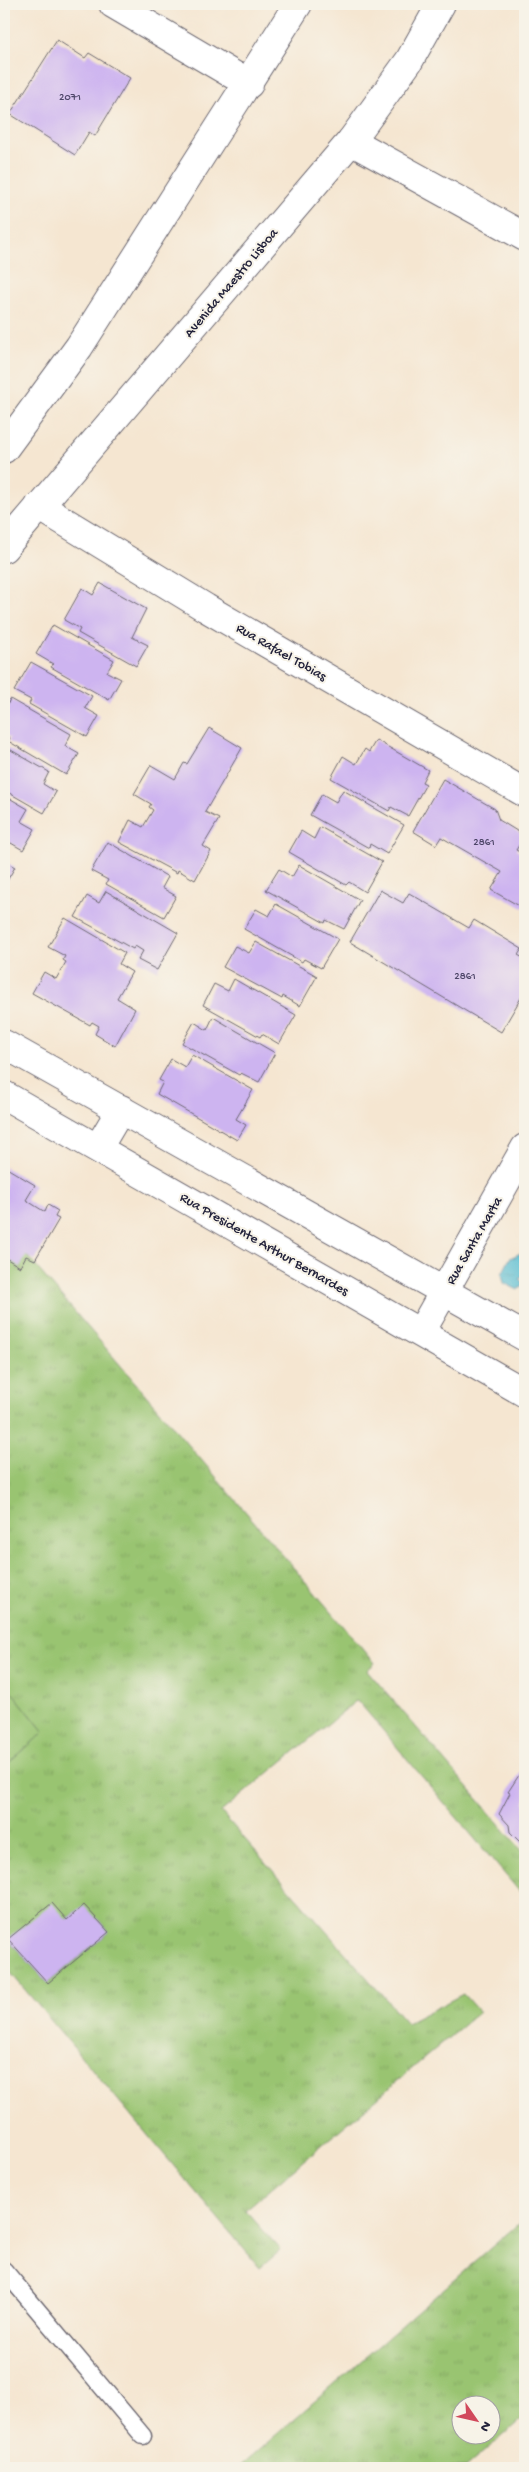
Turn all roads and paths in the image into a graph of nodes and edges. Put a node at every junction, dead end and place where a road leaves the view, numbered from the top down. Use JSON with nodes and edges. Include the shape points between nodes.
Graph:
{"nodes":[{"id":1,"x":113,"y":4,"type":"edge"},
{"id":2,"x":298,"y":4,"type":"edge"},
{"id":3,"x":438,"y":7,"type":"edge"},
{"id":4,"x":249,"y":84,"type":"junction"},
{"id":5,"x":351,"y":141,"type":"junction"},
{"id":6,"x":525,"y":237,"type":"edge"},
{"id":7,"x":4,"y":449,"type":"edge"},
{"id":8,"x":39,"y":506,"type":"junction"},
{"id":9,"x":4,"y":548,"type":"edge"},
{"id":10,"x":525,"y":793,"type":"edge"},
{"id":11,"x":4,"y":1044,"type":"edge"},
{"id":12,"x":4,"y":1095,"type":"edge"},
{"id":13,"x":121,"y":1109,"type":"junction"},
{"id":14,"x":98,"y":1148,"type":"junction"},
{"id":15,"x":525,"y":1148,"type":"edge"},
{"id":16,"x":444,"y":1291,"type":"junction"},
{"id":17,"x":421,"y":1332,"type":"junction"},
{"id":18,"x":525,"y":1337,"type":"edge"},
{"id":19,"x":525,"y":1393,"type":"edge"},
{"id":20,"x":4,"y":2270,"type":"edge"},
{"id":21,"x":143,"y":2436,"type":"dead end"}],
"edges":[{"from":1,"to":4,"type":"main road"},
{"from":2,"to":4,"type":"main road"},
{"from":3,"to":5,"type":"main road","name":"Avenida Maestro Lisboa","via":[[409,61]]},
{"from":4,"to":7,"type":"main road","via":[[79,346]]},
{"from":5,"to":6,"type":"main road"},
{"from":5,"to":8,"type":"main road","name":"Avenida Maestro Lisboa"},
{"from":8,"to":9,"type":"main road","name":"Avenida Maestro Lisboa"},
{"from":8,"to":10,"type":"main road","name":"Rua Rafael Tobias","via":[[206,608]]},
{"from":11,"to":13,"type":"main road"},
{"from":12,"to":14,"type":"main road","name":"Rua Presidente Arthur Bernardes"},
{"from":13,"to":14,"type":"main road"},
{"from":13,"to":16,"type":"main road"},
{"from":14,"to":17,"type":"main road","name":"Rua Presidente Arthur Bernardes"},
{"from":15,"to":16,"type":"main road","name":"Rua Santa Marta"},
{"from":16,"to":17,"type":"main road","name":"Rua Santa Marta"},
{"from":16,"to":18,"type":"main road"},
{"from":17,"to":19,"type":"main road","name":"Rua Presidente Arthur Bernardes"},
{"from":20,"to":21,"type":"lane"}]}
